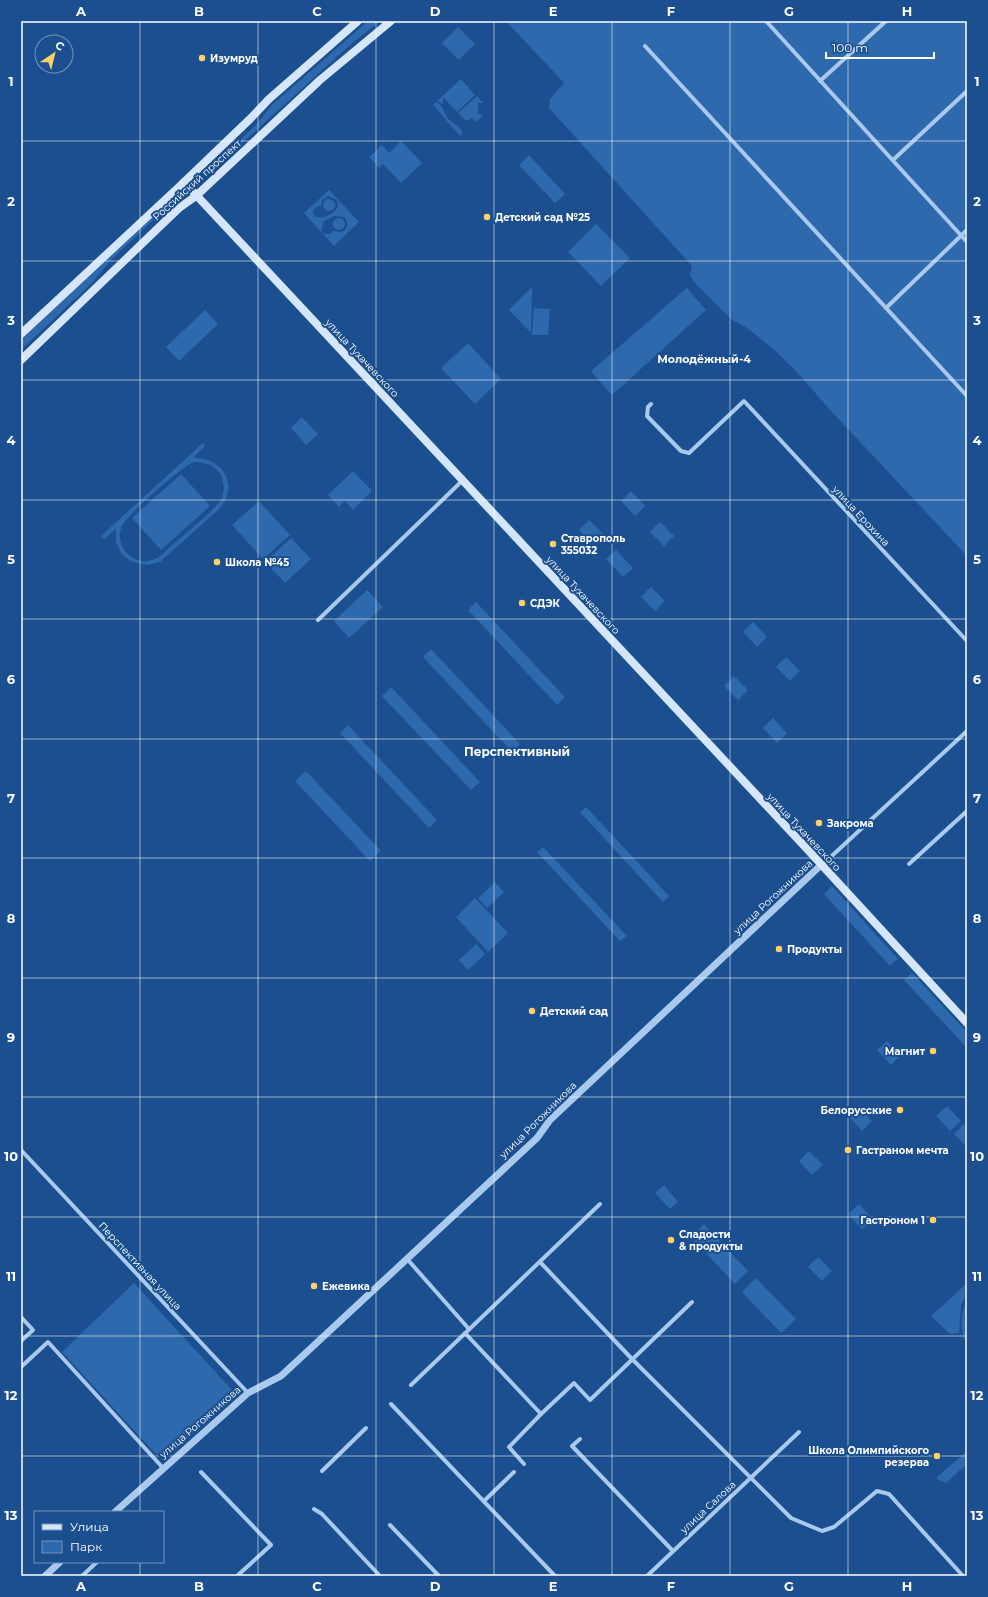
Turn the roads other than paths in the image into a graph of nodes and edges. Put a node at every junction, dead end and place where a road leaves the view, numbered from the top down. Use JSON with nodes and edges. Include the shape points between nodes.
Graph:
{"nodes":[{"id":1,"x":358,"y":21,"type":"edge"},
{"id":2,"x":391,"y":21,"type":"edge"},
{"id":3,"x":766,"y":21,"type":"edge"},
{"id":4,"x":886,"y":21,"type":"edge"},
{"id":5,"x":645,"y":46,"type":"dead end"},
{"id":6,"x":820,"y":81,"type":"junction"},
{"id":7,"x":967,"y":91,"type":"edge"},
{"id":8,"x":893,"y":160,"type":"junction"},
{"id":9,"x":184,"y":182,"type":"junction"},
{"id":10,"x":196,"y":196,"type":"junction"},
{"id":11,"x":967,"y":230,"type":"edge"},
{"id":12,"x":961,"y":235,"type":"junction"},
{"id":13,"x":967,"y":242,"type":"edge"},
{"id":14,"x":886,"y":308,"type":"junction"},
{"id":15,"x":21,"y":334,"type":"edge"},
{"id":16,"x":21,"y":360,"type":"edge"},
{"id":17,"x":967,"y":396,"type":"edge"},
{"id":18,"x":651,"y":404,"type":"dead end"},
{"id":19,"x":462,"y":481,"type":"junction"},
{"id":20,"x":318,"y":620,"type":"dead end"},
{"id":21,"x":967,"y":641,"type":"edge"},
{"id":22,"x":967,"y":731,"type":"edge"},
{"id":23,"x":967,"y":811,"type":"edge"},
{"id":24,"x":909,"y":864,"type":"dead end"},
{"id":25,"x":821,"y":865,"type":"junction"},
{"id":26,"x":967,"y":1023,"type":"edge"},
{"id":27,"x":21,"y":1150,"type":"edge"},
{"id":28,"x":600,"y":1204,"type":"dead end"},
{"id":29,"x":408,"y":1260,"type":"junction"},
{"id":30,"x":540,"y":1262,"type":"junction"},
{"id":31,"x":692,"y":1302,"type":"dead end"},
{"id":32,"x":21,"y":1317,"type":"edge"},
{"id":33,"x":469,"y":1329,"type":"junction"},
{"id":34,"x":465,"y":1333,"type":"junction"},
{"id":35,"x":21,"y":1341,"type":"edge"},
{"id":36,"x":632,"y":1359,"type":"junction"},
{"id":37,"x":21,"y":1367,"type":"edge"},
{"id":38,"x":411,"y":1385,"type":"dead end"},
{"id":39,"x":248,"y":1393,"type":"junction"},
{"id":40,"x":391,"y":1404,"type":"dead end"},
{"id":41,"x":541,"y":1414,"type":"junction"},
{"id":42,"x":366,"y":1428,"type":"dead end"},
{"id":43,"x":799,"y":1432,"type":"dead end"},
{"id":44,"x":580,"y":1439,"type":"dead end"},
{"id":45,"x":524,"y":1464,"type":"dead end"},
{"id":46,"x":163,"y":1468,"type":"junction"},
{"id":47,"x":322,"y":1471,"type":"dead end"},
{"id":48,"x":201,"y":1472,"type":"dead end"},
{"id":49,"x":514,"y":1472,"type":"dead end"},
{"id":50,"x":750,"y":1479,"type":"junction"},
{"id":51,"x":484,"y":1501,"type":"junction"},
{"id":52,"x":314,"y":1509,"type":"dead end"},
{"id":53,"x":116,"y":1511,"type":"edge"},
{"id":54,"x":390,"y":1525,"type":"dead end"},
{"id":55,"x":673,"y":1551,"type":"junction"},
{"id":56,"x":59,"y":1563,"type":"edge"},
{"id":57,"x":96,"y":1563,"type":"edge"},
{"id":58,"x":45,"y":1576,"type":"edge"},
{"id":59,"x":82,"y":1576,"type":"edge"},
{"id":60,"x":237,"y":1576,"type":"edge"},
{"id":61,"x":380,"y":1576,"type":"edge"},
{"id":62,"x":439,"y":1576,"type":"edge"},
{"id":63,"x":555,"y":1576,"type":"edge"},
{"id":64,"x":647,"y":1576,"type":"edge"},
{"id":65,"x":963,"y":1576,"type":"edge"}],
"edges":[{"from":1,"to":9,"type":"main road","name":"Российский проспект","via":[[269,99]]},
{"from":2,"to":10,"type":"main road","name":"Российский проспект","via":[[320,80]]},
{"from":3,"to":6,"type":"street"},
{"from":4,"to":6,"type":"street"},
{"from":5,"to":14,"type":"street"},
{"from":6,"to":8,"type":"street"},
{"from":7,"to":8,"type":"street"},
{"from":8,"to":12,"type":"street"},
{"from":9,"to":10,"type":"main road","name":"улица Тухачевского"},
{"from":9,"to":15,"type":"main road","name":"Российский проспект"},
{"from":10,"to":16,"type":"main road","name":"Российский проспект","via":[[179,208],[134,250]]},
{"from":10,"to":19,"type":"main road","name":"улица Тухачевского"},
{"from":11,"to":12,"type":"street"},
{"from":12,"to":13,"type":"street"},
{"from":12,"to":14,"type":"street"},
{"from":14,"to":17,"type":"street"},
{"from":18,"to":21,"type":"street","name":"улица Ерохина","via":[[647,416],[681,451],[689,453],[744,402]]},
{"from":19,"to":20,"type":"street"},
{"from":19,"to":25,"type":"main road","name":"улица Тухачевского"},
{"from":22,"to":25,"type":"street","name":"улица Рогожникова"},
{"from":23,"to":24,"type":"street"},
{"from":25,"to":26,"type":"main road","name":"улица Тухачевского"},
{"from":25,"to":29,"type":"street","name":"улица Рогожникова","via":[[550,1120],[537,1138]]},
{"from":27,"to":39,"type":"street","name":"Перспективная улица"},
{"from":28,"to":30,"type":"street"},
{"from":29,"to":33,"type":"street"},
{"from":29,"to":39,"type":"street","name":"улица Рогожникова","via":[[281,1376]]},
{"from":30,"to":33,"type":"street"},
{"from":30,"to":36,"type":"street"},
{"from":31,"to":36,"type":"street"},
{"from":32,"to":35,"type":"street","via":[[33,1330]]},
{"from":33,"to":34,"type":"street"},
{"from":34,"to":38,"type":"street"},
{"from":34,"to":41,"type":"street"},
{"from":36,"to":41,"type":"street","via":[[590,1400],[574,1383]]},
{"from":36,"to":50,"type":"street"},
{"from":37,"to":46,"type":"street","via":[[48,1342]]},
{"from":39,"to":46,"type":"street","name":"улица Рогожникова"},
{"from":40,"to":51,"type":"street"},
{"from":41,"to":45,"type":"street","via":[[509,1447]]},
{"from":42,"to":47,"type":"street"},
{"from":43,"to":50,"type":"street"},
{"from":44,"to":55,"type":"street","via":[[572,1446]]},
{"from":46,"to":53,"type":"street","name":"улица Рогожникова"},
{"from":48,"to":60,"type":"street","via":[[271,1545]]},
{"from":49,"to":51,"type":"street"},
{"from":50,"to":55,"type":"street","name":"улица Салова"},
{"from":50,"to":65,"type":"street","name":"улица Салова","via":[[791,1518],[822,1531],[834,1527],[877,1491],[889,1494]]},
{"from":51,"to":63,"type":"street"},
{"from":52,"to":61,"type":"street","via":[[322,1514]]},
{"from":54,"to":62,"type":"street"},
{"from":55,"to":64,"type":"street","name":"улица Салова"},
{"from":56,"to":58,"type":"street"},
{"from":57,"to":59,"type":"street"}]}
